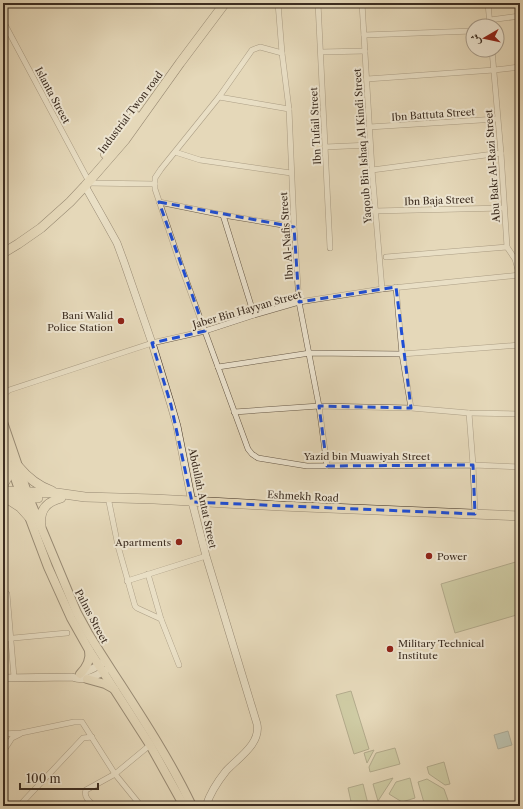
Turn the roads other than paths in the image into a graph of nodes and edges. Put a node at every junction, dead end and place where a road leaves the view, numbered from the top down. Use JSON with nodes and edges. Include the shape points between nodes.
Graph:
{"nodes":[{"id":1,"x":218,"y":3,"type":"edge"},
{"id":2,"x":225,"y":3,"type":"edge"},
{"id":3,"x":278,"y":3,"type":"edge"},
{"id":4,"x":318,"y":3,"type":"edge"},
{"id":5,"x":362,"y":3,"type":"edge"},
{"id":6,"x":488,"y":3,"type":"edge"},
{"id":7,"x":520,"y":16,"type":"edge"},
{"id":8,"x":490,"y":18,"type":"edge"},
{"id":9,"x":505,"y":18,"type":"edge"},
{"id":10,"x":3,"y":21,"type":"edge"},
{"id":11,"x":465,"y":31,"type":"edge"},
{"id":12,"x":364,"y":35,"type":"junction"},
{"id":13,"x":365,"y":51,"type":"junction"},
{"id":14,"x":321,"y":52,"type":"junction"},
{"id":15,"x":282,"y":53,"type":"junction"},
{"id":16,"x":493,"y":58,"type":"edge"},
{"id":17,"x":520,"y":67,"type":"edge"},
{"id":18,"x":494,"y":70,"type":"junction"},
{"id":19,"x":367,"y":79,"type":"junction"},
{"id":20,"x":219,"y":97,"type":"junction"},
{"id":21,"x":289,"y":109,"type":"junction"},
{"id":22,"x":497,"y":119,"type":"junction"},
{"id":23,"x":369,"y":127,"type":"junction"},
{"id":24,"x":370,"y":145,"type":"junction"},
{"id":25,"x":326,"y":147,"type":"junction"},
{"id":26,"x":175,"y":152,"type":"junction"},
{"id":27,"x":501,"y":154,"type":"junction"},
{"id":28,"x":372,"y":170,"type":"junction"},
{"id":29,"x":291,"y":173,"type":"junction"},
{"id":30,"x":87,"y":182,"type":"junction"},
{"id":31,"x":155,"y":184,"type":"junction"},
{"id":32,"x":159,"y":202,"type":"junction"},
{"id":33,"x":504,"y":208,"type":"junction"},
{"id":34,"x":375,"y":211,"type":"junction"},
{"id":35,"x":223,"y":216,"type":"junction"},
{"id":36,"x":294,"y":227,"type":"junction"},
{"id":37,"x":3,"y":247,"type":"edge"},
{"id":38,"x":507,"y":247,"type":"junction"},
{"id":39,"x":330,"y":248,"type":"dead end"},
{"id":40,"x":3,"y":253,"type":"edge"},
{"id":41,"x":386,"y":257,"type":"dead end"},
{"id":42,"x":520,"y":276,"type":"edge"},
{"id":43,"x":396,"y":287,"type":"junction"},
{"id":44,"x":382,"y":289,"type":"junction"},
{"id":45,"x":300,"y":302,"type":"junction"},
{"id":46,"x":254,"y":315,"type":"junction"},
{"id":47,"x":205,"y":331,"type":"junction"},
{"id":48,"x":152,"y":343,"type":"junction"},
{"id":49,"x":520,"y":345,"type":"edge"},
{"id":50,"x":310,"y":354,"type":"junction"},
{"id":51,"x":402,"y":354,"type":"junction"},
{"id":52,"x":218,"y":367,"type":"junction"},
{"id":53,"x":3,"y":390,"type":"edge"},
{"id":54,"x":9,"y":390,"type":"junction"},
{"id":55,"x":3,"y":395,"type":"edge"},
{"id":56,"x":319,"y":406,"type":"junction"},
{"id":57,"x":411,"y":408,"type":"junction"},
{"id":58,"x":234,"y":412,"type":"junction"},
{"id":59,"x":469,"y":413,"type":"junction"},
{"id":60,"x":520,"y":414,"type":"edge"},
{"id":61,"x":3,"y":422,"type":"edge"},
{"id":62,"x":3,"y":444,"type":"edge"},
{"id":63,"x":14,"y":465,"type":"junction"},
{"id":64,"x":473,"y":465,"type":"junction"},
{"id":65,"x":327,"y":466,"type":"junction"},
{"id":66,"x":520,"y":467,"type":"edge"},
{"id":67,"x":3,"y":485,"type":"edge"},
{"id":68,"x":3,"y":491,"type":"edge"},
{"id":69,"x":24,"y":495,"type":"junction"},
{"id":70,"x":3,"y":496,"type":"edge"},
{"id":71,"x":59,"y":496,"type":"junction"},
{"id":72,"x":108,"y":497,"type":"junction"},
{"id":73,"x":192,"y":502,"type":"junction"},
{"id":74,"x":475,"y":514,"type":"junction"},
{"id":75,"x":520,"y":516,"type":"edge"},
{"id":76,"x":29,"y":518,"type":"junction"},
{"id":77,"x":41,"y":526,"type":"junction"},
{"id":78,"x":206,"y":556,"type":"junction"},
{"id":79,"x":148,"y":574,"type":"junction"},
{"id":80,"x":127,"y":581,"type":"junction"},
{"id":81,"x":3,"y":594,"type":"edge"},
{"id":82,"x":162,"y":619,"type":"junction"},
{"id":83,"x":67,"y":633,"type":"dead end"},
{"id":84,"x":3,"y":639,"type":"edge"},
{"id":85,"x":11,"y":639,"type":"junction"},
{"id":86,"x":89,"y":650,"type":"junction"},
{"id":87,"x":179,"y":665,"type":"dead end"},
{"id":88,"x":105,"y":666,"type":"junction"},
{"id":89,"x":84,"y":676,"type":"junction"},
{"id":90,"x":14,"y":677,"type":"junction"},
{"id":91,"x":3,"y":678,"type":"edge"},
{"id":92,"x":115,"y":689,"type":"junction"},
{"id":93,"x":21,"y":733,"type":"junction"},
{"id":94,"x":3,"y":734,"type":"edge"},
{"id":95,"x":92,"y":737,"type":"junction"},
{"id":96,"x":150,"y":745,"type":"junction"},
{"id":97,"x":3,"y":752,"type":"edge"},
{"id":98,"x":115,"y":774,"type":"junction"},
{"id":99,"x":19,"y":806,"type":"edge"},
{"id":100,"x":95,"y":806,"type":"edge"},
{"id":101,"x":141,"y":806,"type":"edge"},
{"id":102,"x":184,"y":806,"type":"edge"},
{"id":103,"x":192,"y":806,"type":"edge"},
{"id":104,"x":206,"y":806,"type":"edge"}],
"edges":[{"from":1,"to":30,"type":"highway","name":"Industrial Twon road"},
{"from":2,"to":30,"type":"highway","name":"Industrial Twon road","via":[[125,140]]},
{"from":3,"to":15,"type":"street","name":"Ibn Al-Nafis Street"},
{"from":4,"to":14,"type":"street","name":"Ibn Tufail Street"},
{"from":5,"to":12,"type":"street","name":"Yaqoub Bin Ishaq Al Kindi Street"},
{"from":6,"to":8,"type":"street"},
{"from":7,"to":9,"type":"street"},
{"from":10,"to":30,"type":"street","name":"Islanta Street"},
{"from":11,"to":12,"type":"street"},
{"from":12,"to":13,"type":"street","name":"Yaqoub Bin Ishaq Al Kindi Street"},
{"from":13,"to":14,"type":"street"},
{"from":13,"to":19,"type":"street","name":"Yaqoub Bin Ishaq Al Kindi Street"},
{"from":14,"to":25,"type":"street","name":"Ibn Tufail Street"},
{"from":15,"to":20,"type":"street","via":[[260,47],[252,50]]},
{"from":15,"to":21,"type":"street","name":"Ibn Al-Nafis Street"},
{"from":16,"to":18,"type":"street","name":"Abu Bakr Al-Razi Street"},
{"from":17,"to":18,"type":"street"},
{"from":18,"to":19,"type":"street"},
{"from":18,"to":22,"type":"street","name":"Abu Bakr Al-Razi Street"},
{"from":19,"to":23,"type":"street","name":"Yaqoub Bin Ishaq Al Kindi Street"},
{"from":20,"to":21,"type":"street"},
{"from":20,"to":26,"type":"street"},
{"from":21,"to":29,"type":"street","name":"Ibn Al-Nafis Street"},
{"from":22,"to":23,"type":"street","name":"Ibn Battuta Street"},
{"from":22,"to":27,"type":"street","name":"Abu Bakr Al-Razi Street"},
{"from":23,"to":24,"type":"street","name":"Yaqoub Bin Ishaq Al Kindi Street"},
{"from":24,"to":25,"type":"street"},
{"from":24,"to":28,"type":"street","name":"Yaqoub Bin Ishaq Al Kindi Street"},
{"from":25,"to":39,"type":"street","name":"Ibn Tufail Street"},
{"from":26,"to":29,"type":"street","via":[[200,160]]},
{"from":26,"to":31,"type":"street","via":[[155,178]]},
{"from":27,"to":28,"type":"street"},
{"from":27,"to":33,"type":"street","name":"Abu Bakr Al-Razi Street"},
{"from":28,"to":34,"type":"street","name":"Yaqoub Bin Ishaq Al Kindi Street"},
{"from":29,"to":36,"type":"street","name":"Ibn Al-Nafis Street"},
{"from":30,"to":31,"type":"street"},
{"from":30,"to":37,"type":"highway","name":"Industrial Twon road","via":[[38,225]]},
{"from":30,"to":40,"type":"highway","name":"Industrial Twon road","via":[[42,228]]},
{"from":30,"to":48,"type":"main road","name":"Abdullah Antat Street","via":[[117,243]]},
{"from":31,"to":32,"type":"street","name":"Yazid bin Muawiyah Street"},
{"from":32,"to":35,"type":"street"},
{"from":32,"to":47,"type":"street","name":"Yazid bin Muawiyah Street"},
{"from":33,"to":34,"type":"street","name":"Ibn Baja Street"},
{"from":33,"to":38,"type":"street","name":"Abu Bakr Al-Razi Street"},
{"from":34,"to":44,"type":"street","name":"Yaqoub Bin Ishaq Al Kindi Street"},
{"from":35,"to":36,"type":"street"},
{"from":35,"to":46,"type":"street"},
{"from":36,"to":45,"type":"street","name":"Ibn Al-Nafis Street"},
{"from":38,"to":41,"type":"street"},
{"from":38,"to":42,"type":"street","name":"Abu Bakr Al-Razi Street","via":[[515,259]]},
{"from":42,"to":43,"type":"street","name":"Jaber Bin Hayyan Street"},
{"from":43,"to":44,"type":"street","name":"Jaber Bin Hayyan Street"},
{"from":43,"to":51,"type":"street"},
{"from":44,"to":45,"type":"street","name":"Jaber Bin Hayyan Street"},
{"from":45,"to":46,"type":"street","name":"Jaber Bin Hayyan Street"},
{"from":45,"to":50,"type":"street","name":"Ibn Al-Nafis Street"},
{"from":46,"to":47,"type":"street","name":"Jaber Bin Hayyan Street"},
{"from":47,"to":48,"type":"street","name":"Jaber Bin Hayyan Street"},
{"from":47,"to":52,"type":"street","name":"Yazid bin Muawiyah Street"},
{"from":48,"to":54,"type":"street","name":"Jaber Bin Hayyan Street"},
{"from":48,"to":73,"type":"main road","name":"Abdullah Antat Street","via":[[175,419]]},
{"from":49,"to":51,"type":"street"},
{"from":50,"to":51,"type":"street"},
{"from":50,"to":52,"type":"street"},
{"from":50,"to":56,"type":"street","name":"Ibn Al-Nafis Street"},
{"from":51,"to":57,"type":"street"},
{"from":52,"to":58,"type":"street","name":"Yazid bin Muawiyah Street"},
{"from":53,"to":54,"type":"street"},
{"from":54,"to":55,"type":"street"},
{"from":56,"to":57,"type":"street"},
{"from":56,"to":58,"type":"street"},
{"from":56,"to":65,"type":"street","name":"Ibn Al-Nafis Street"},
{"from":57,"to":59,"type":"street"},
{"from":58,"to":65,"type":"street","name":"Yazid bin Muawiyah Street","via":[[248,449],[258,458],[307,466]]},
{"from":59,"to":60,"type":"street"},
{"from":59,"to":64,"type":"street"},
{"from":61,"to":63,"type":"main road","name":"Palms Street"},
{"from":62,"to":63,"type":"main road","name":"Palms Street"},
{"from":63,"to":67,"type":"highway"},
{"from":63,"to":69,"type":"main road","name":"Palms Street"},
{"from":63,"to":71,"type":"highway","via":[[39,485]]},
{"from":64,"to":65,"type":"street","name":"Yazid bin Muawiyah Street"},
{"from":64,"to":66,"type":"street","name":"Yazid bin Muawiyah Street"},
{"from":64,"to":74,"type":"street"},
{"from":68,"to":69,"type":"highway"},
{"from":69,"to":70,"type":"highway"},
{"from":69,"to":71,"type":"highway"},
{"from":69,"to":76,"type":"main road","name":"Palms Street"},
{"from":69,"to":77,"type":"main road","name":"Palms Street"},
{"from":70,"to":76,"type":"highway","via":[[15,503]]},
{"from":71,"to":72,"type":"highway","name":"Eshmekh Road"},
{"from":71,"to":77,"type":"highway","via":[[41,513]]},
{"from":72,"to":73,"type":"highway","name":"Eshmekh Road"},
{"from":72,"to":80,"type":"street"},
{"from":73,"to":74,"type":"highway","name":"Eshmekh Road"},
{"from":73,"to":78,"type":"main road","name":"Abdullah Antat Street"},
{"from":74,"to":75,"type":"highway","name":"Eshmekh Road"},
{"from":76,"to":86,"type":"main road","name":"Palms Street","via":[[64,603]]},
{"from":77,"to":88,"type":"main road","name":"Palms Street","via":[[77,612]]},
{"from":78,"to":79,"type":"street"},
{"from":78,"to":104,"type":"main road","name":"Abdullah Antat Street","via":[[258,733],[255,740],[219,780]]},
{"from":79,"to":80,"type":"street"},
{"from":79,"to":82,"type":"street"},
{"from":80,"to":82,"type":"street","via":[[135,607]]},
{"from":81,"to":85,"type":"street","via":[[7,594]]},
{"from":82,"to":87,"type":"street"},
{"from":83,"to":85,"type":"street"},
{"from":84,"to":85,"type":"street"},
{"from":85,"to":90,"type":"street"},
{"from":86,"to":88,"type":"main road","name":"Palms Street"},
{"from":86,"to":89,"type":"main road"},
{"from":88,"to":89,"type":"main road"},
{"from":88,"to":92,"type":"main road","name":"Palms Street"},
{"from":88,"to":103,"type":"main road","name":"Palms Street","via":[[167,758]]},
{"from":89,"to":90,"type":"main road"},
{"from":89,"to":92,"type":"main road"},
{"from":90,"to":91,"type":"main road"},
{"from":92,"to":96,"type":"main road","name":"Palms Street"},
{"from":93,"to":94,"type":"street"},
{"from":93,"to":95,"type":"street","via":[[82,722]]},
{"from":93,"to":97,"type":"street","via":[[12,738]]},
{"from":95,"to":98,"type":"street"},
{"from":95,"to":99,"type":"street","via":[[83,738]]},
{"from":96,"to":98,"type":"street"},
{"from":96,"to":102,"type":"main road","name":"Palms Street"},
{"from":98,"to":100,"type":"street","via":[[86,790],[86,798]]},
{"from":98,"to":101,"type":"street"}]}
